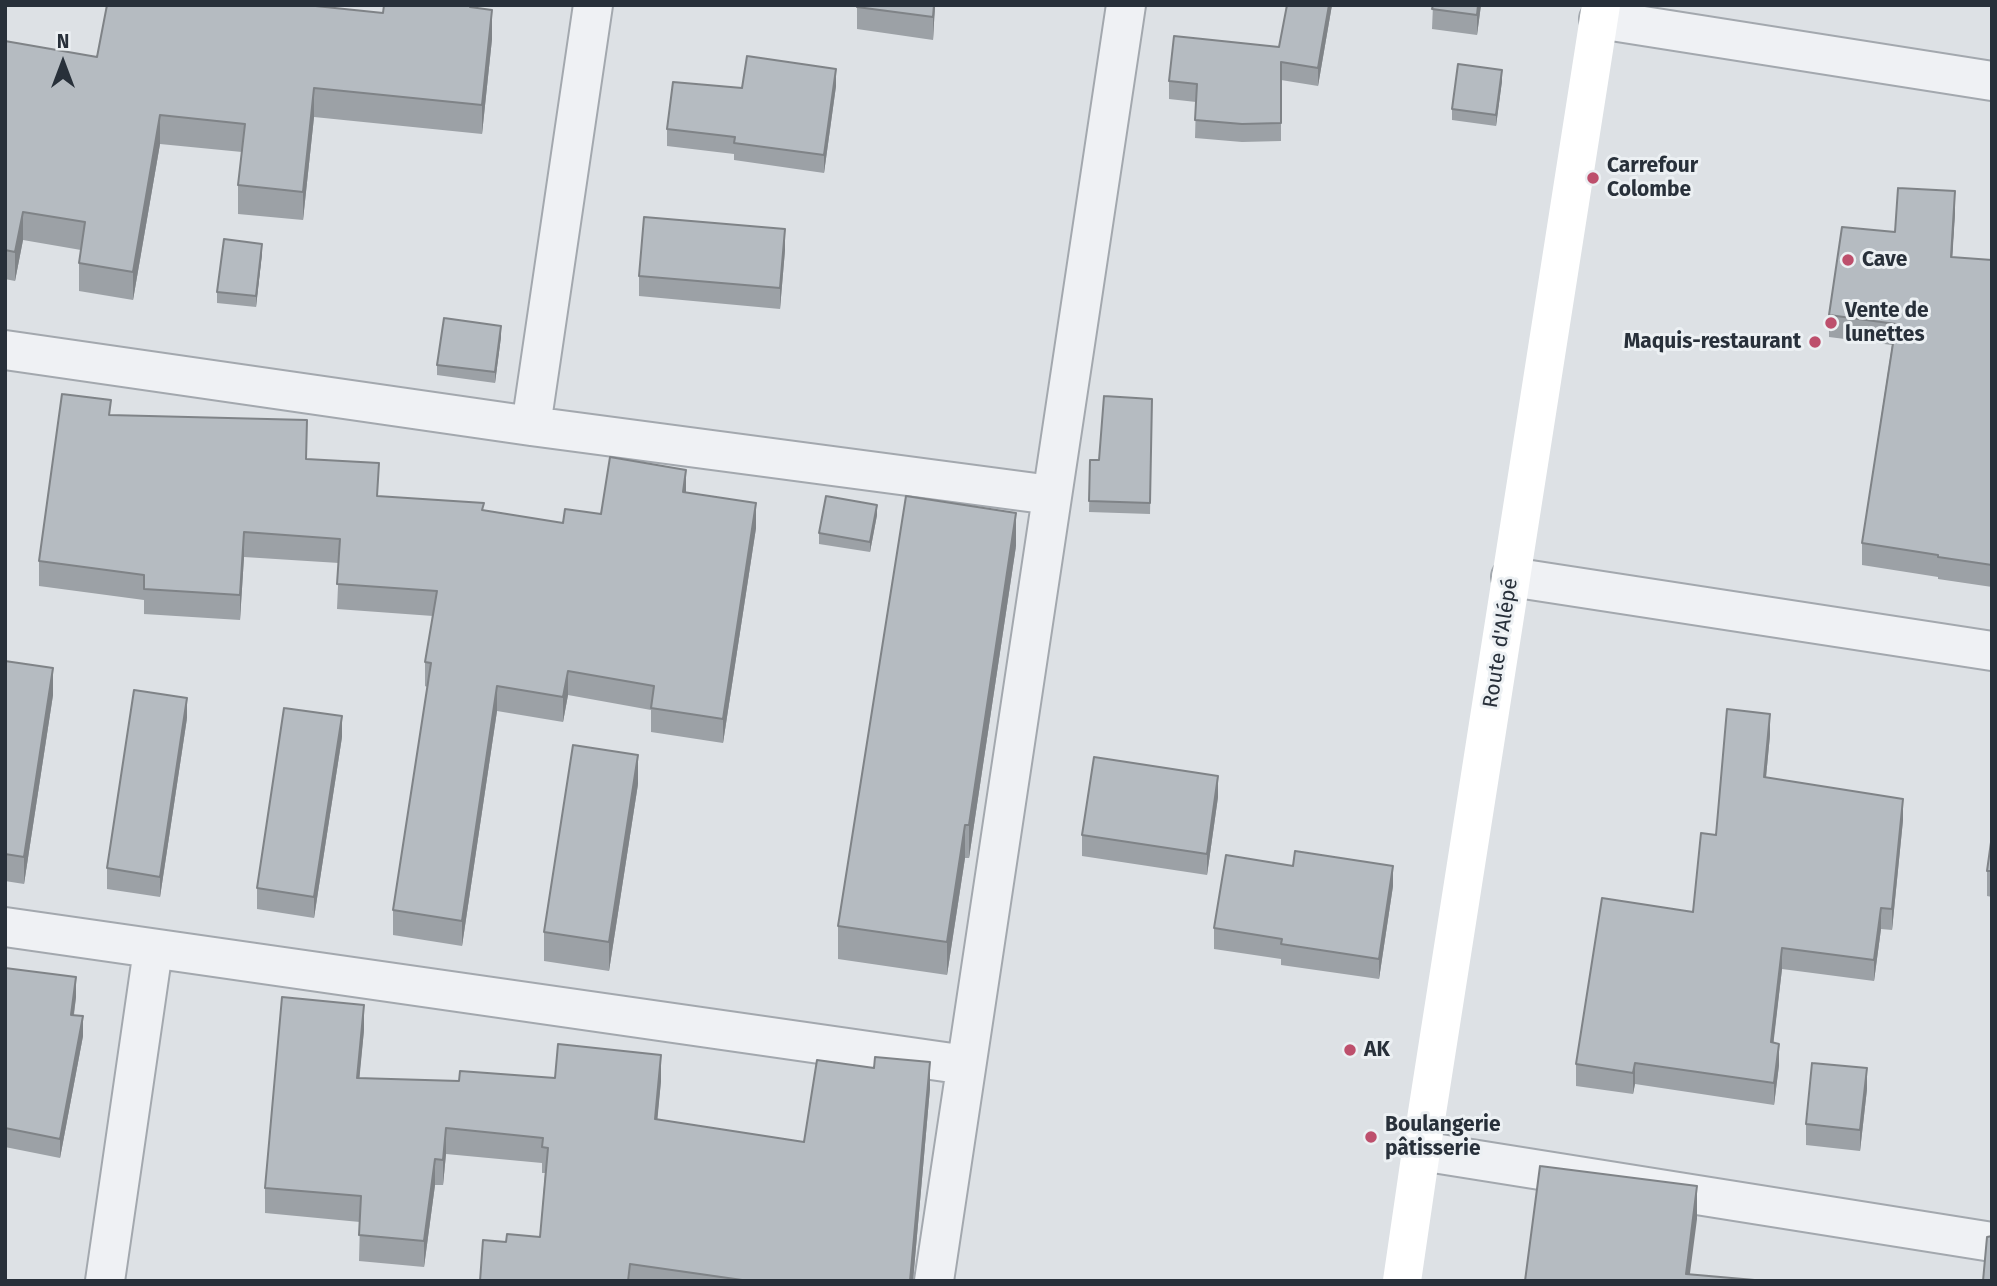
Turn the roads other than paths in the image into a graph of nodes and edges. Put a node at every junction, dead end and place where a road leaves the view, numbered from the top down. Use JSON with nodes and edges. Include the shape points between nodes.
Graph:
{"nodes":[{"id":1,"x":593,"y":5,"type":"edge"},
{"id":2,"x":1126,"y":5,"type":"edge"},
{"id":3,"x":1600,"y":12,"type":"edge"},
{"id":4,"x":1992,"y":81,"type":"edge"},
{"id":5,"x":5,"y":351,"type":"edge"},
{"id":6,"x":531,"y":426,"type":"junction"},
{"id":7,"x":1051,"y":495,"type":"junction"},
{"id":8,"x":1511,"y":577,"type":"junction"},
{"id":9,"x":1992,"y":651,"type":"edge"},
{"id":10,"x":5,"y":927,"type":"edge"},
{"id":11,"x":153,"y":950,"type":"junction"},
{"id":12,"x":966,"y":1065,"type":"junction"},
{"id":13,"x":1421,"y":1151,"type":"junction"},
{"id":14,"x":1992,"y":1242,"type":"edge"},
{"id":15,"x":105,"y":1281,"type":"edge"},
{"id":16,"x":934,"y":1281,"type":"edge"},
{"id":17,"x":1402,"y":1281,"type":"edge"}],
"edges":[{"from":1,"to":6,"type":"street"},
{"from":2,"to":7,"type":"street"},
{"from":3,"to":4,"type":"street"},
{"from":3,"to":8,"type":"main road","name":"Route d'Alépé"},
{"from":5,"to":6,"type":"street"},
{"from":6,"to":7,"type":"street"},
{"from":7,"to":12,"type":"street"},
{"from":8,"to":9,"type":"street"},
{"from":8,"to":13,"type":"main road","name":"Route d'Alépé"},
{"from":10,"to":11,"type":"street"},
{"from":11,"to":12,"type":"street"},
{"from":11,"to":15,"type":"street"},
{"from":12,"to":16,"type":"street"},
{"from":13,"to":14,"type":"street"},
{"from":13,"to":17,"type":"main road","name":"Route d'Alépé"}]}
